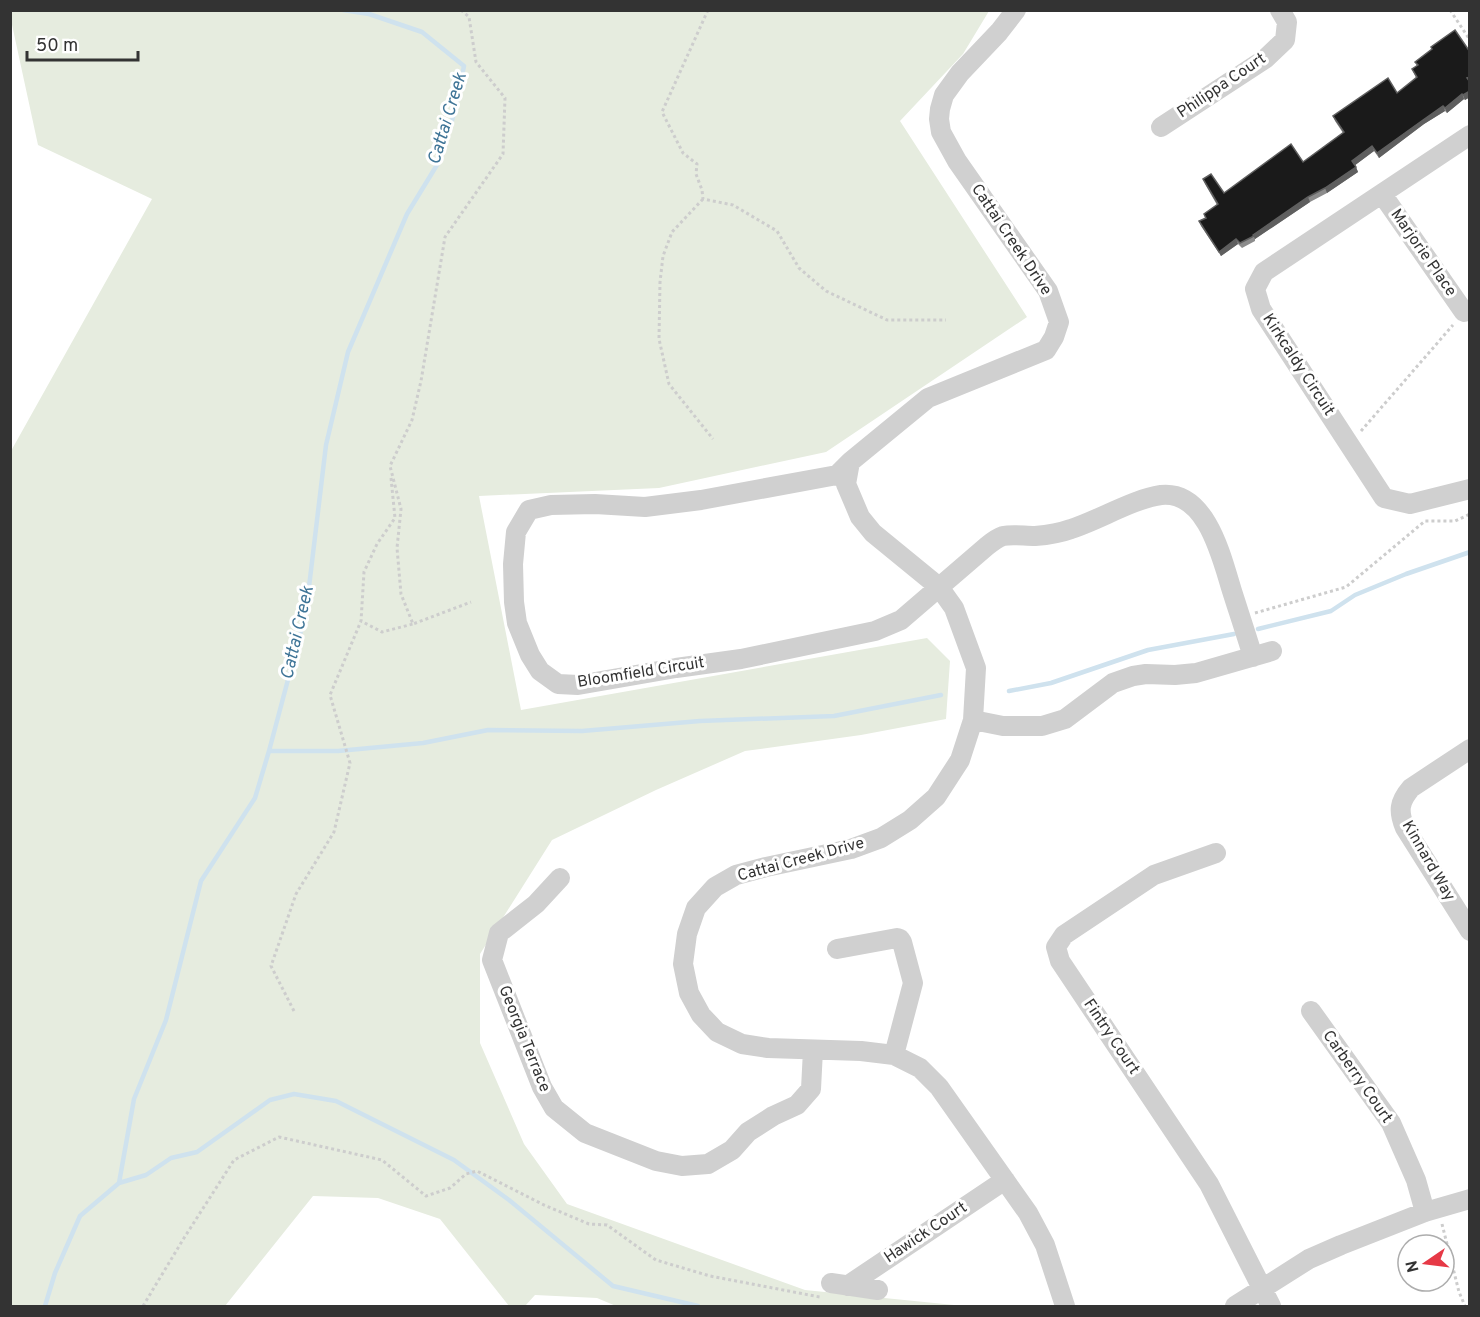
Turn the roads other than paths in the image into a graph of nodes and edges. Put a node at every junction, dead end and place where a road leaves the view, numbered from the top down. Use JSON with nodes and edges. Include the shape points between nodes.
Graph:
{"nodes":[{"id":1,"x":1016,"y":10,"type":"edge"},
{"id":2,"x":1280,"y":10,"type":"edge"},
{"id":3,"x":1161,"y":127,"type":"dead end"},
{"id":4,"x":1470,"y":135,"type":"edge"},
{"id":5,"x":1382,"y":194,"type":"junction"},
{"id":6,"x":1464,"y":312,"type":"road end"},
{"id":7,"x":850,"y":462,"type":"junction"},
{"id":8,"x":1470,"y":489,"type":"edge"},
{"id":9,"x":939,"y":587,"type":"junction"},
{"id":10,"x":1272,"y":651,"type":"dead end"},
{"id":11,"x":1252,"y":657,"type":"junction"},
{"id":12,"x":973,"y":720,"type":"junction"},
{"id":13,"x":1470,"y":749,"type":"edge"},
{"id":14,"x":1216,"y":853,"type":"dead end"},
{"id":15,"x":560,"y":878,"type":"dead end"},
{"id":16,"x":1470,"y":931,"type":"edge"},
{"id":17,"x":837,"y":949,"type":"dead end"},
{"id":18,"x":1311,"y":1011,"type":"dead end"},
{"id":19,"x":813,"y":1050,"type":"junction"},
{"id":20,"x":894,"y":1055,"type":"junction"},
{"id":21,"x":1005,"y":1180,"type":"junction"},
{"id":22,"x":1470,"y":1198,"type":"edge"},
{"id":23,"x":1431,"y":1210,"type":"junction"},
{"id":24,"x":1262,"y":1288,"type":"junction"},
{"id":25,"x":878,"y":1290,"type":"dead end"},
{"id":26,"x":1065,"y":1306,"type":"edge"},
{"id":27,"x":1234,"y":1306,"type":"edge"},
{"id":28,"x":1271,"y":1306,"type":"edge"}],
"edges":[{"from":1,"to":7,"type":"street","name":"Cattai Creek Drive","via":[[944,95],[939,120],[957,161],[1048,291],[1059,322],[1054,337],[1039,354],[928,398]]},
{"from":2,"to":3,"type":"street","name":"Philippa Court","via":[[1287,22],[1285,40],[1265,59]]},
{"from":4,"to":5,"type":"street","name":"Kirkcaldy Circuit"},
{"from":5,"to":6,"type":"street","name":"Marjorie Place"},
{"from":5,"to":8,"type":"street","name":"Kirkcaldy Circuit","via":[[1264,272],[1255,289],[1261,309],[1384,498],[1410,504]]},
{"from":7,"to":9,"type":"street","name":"Cattai Creek Drive","via":[[846,484],[860,517],[873,533]]},
{"from":7,"to":9,"type":"street","name":"Bloomfield Circuit","via":[[837,475],[701,500],[645,507],[551,505],[529,510],[516,532],[513,564],[517,623],[530,655],[540,670],[558,684],[578,685],[741,659],[875,631],[901,620]]},
{"from":9,"to":11,"type":"street","via":[[1000,537],[1064,531],[1144,500],[1164,495],[1176,497],[1197,509],[1216,540]]},
{"from":9,"to":12,"type":"street","name":"Cattai Creek Drive","via":[[954,608],[976,668]]},
{"from":10,"to":11,"type":"street"},
{"from":11,"to":12,"type":"street","via":[[1196,673],[1133,676],[1113,683],[1065,719],[1042,726],[1003,726]]},
{"from":12,"to":19,"type":"street","name":"Cattai Creek Drive","via":[[960,760],[936,797],[910,820],[881,838],[851,849],[736,875],[715,887],[696,908],[683,964],[689,993],[701,1015],[717,1032],[742,1044]]},
{"from":13,"to":16,"type":"street","name":"Kinnard Way","via":[[1411,788],[1400,807],[1405,828]]},
{"from":14,"to":24,"type":"street","name":"Fintry Court","via":[[1154,875],[1064,935],[1056,946],[1060,961],[1209,1184]]},
{"from":15,"to":19,"type":"street","name":"Georgia Terrace","via":[[536,904],[499,933],[492,960],[542,1088],[554,1108],[585,1133],[656,1161],[682,1166],[708,1164],[732,1150],[748,1132],[797,1105],[811,1089]]},
{"from":17,"to":20,"type":"street","via":[[897,938],[903,942],[914,983]]},
{"from":18,"to":23,"type":"street","name":"Carberry Court","via":[[1391,1123]]},
{"from":19,"to":20,"type":"street","name":"Cattai Creek Drive"},
{"from":20,"to":21,"type":"street","name":"Cattai Creek Drive","via":[[920,1068],[939,1087]]},
{"from":21,"to":25,"type":"street","name":"Hawick Court","via":[[833,1289]]},
{"from":21,"to":26,"type":"street","name":"Cattai Creek Drive","via":[[1045,1245]]},
{"from":22,"to":23,"type":"street"},
{"from":23,"to":24,"type":"street","via":[[1309,1259]]},
{"from":24,"to":27,"type":"street"},
{"from":24,"to":28,"type":"street"}]}
